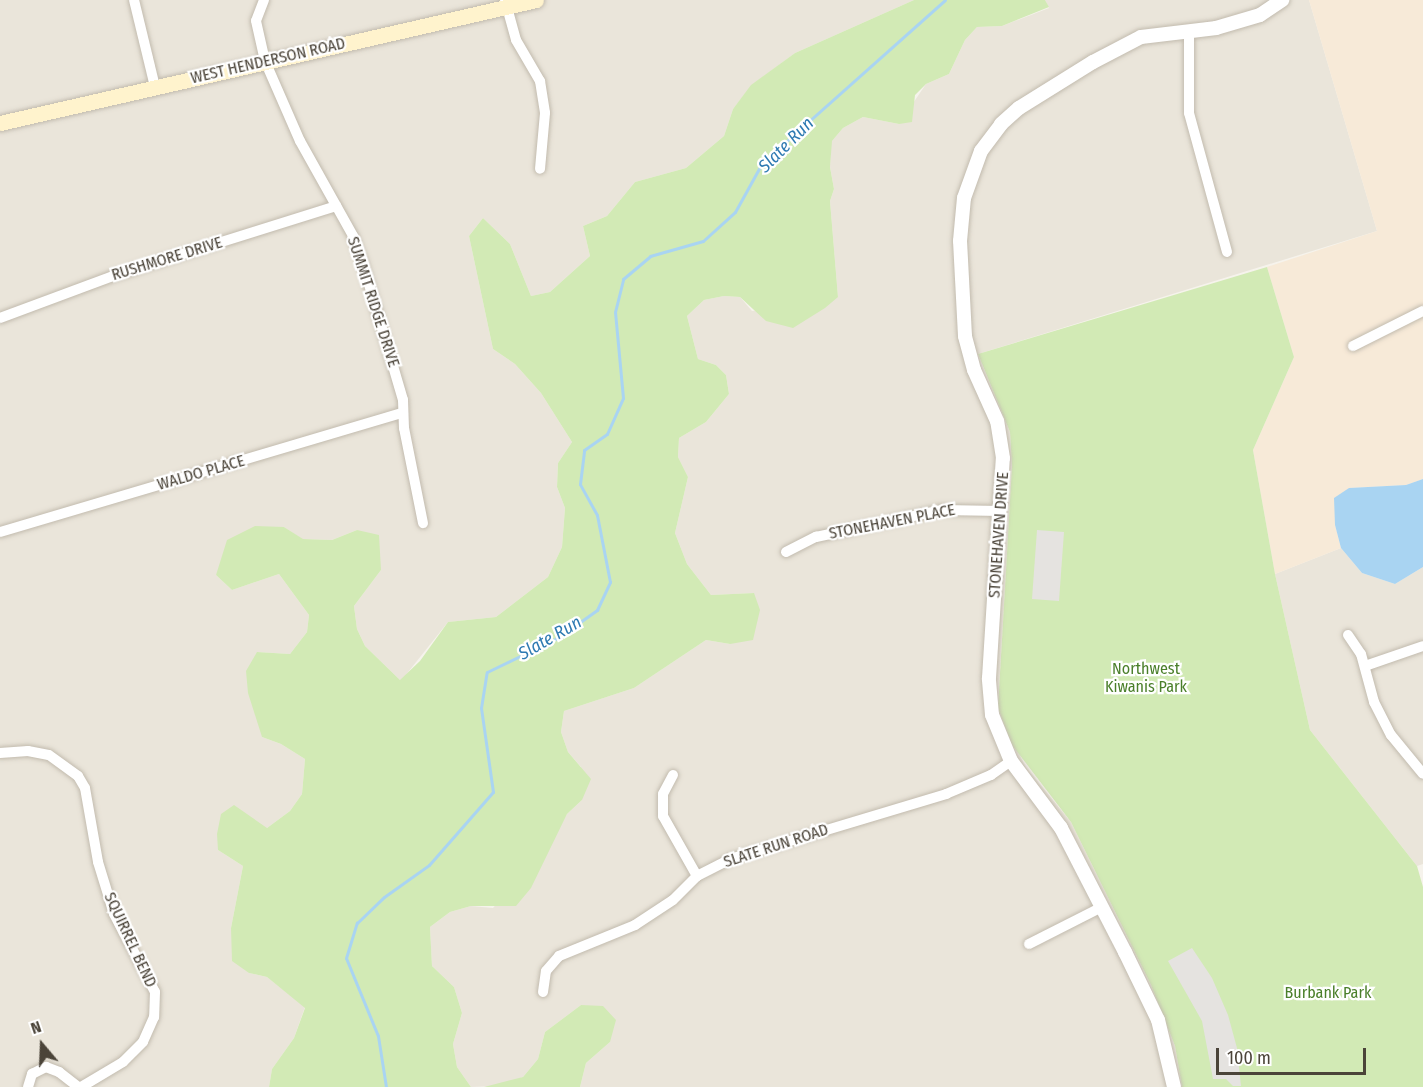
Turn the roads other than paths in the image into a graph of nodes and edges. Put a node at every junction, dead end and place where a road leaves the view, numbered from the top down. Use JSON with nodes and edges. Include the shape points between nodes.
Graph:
{"nodes":[{"id":1,"x":134,"y":0,"type":"edge"},
{"id":2,"x":264,"y":0,"type":"edge"},
{"id":3,"x":536,"y":0,"type":"edge"},
{"id":4,"x":1282,"y":0,"type":"edge"},
{"id":5,"x":506,"y":3,"type":"edge"},
{"id":6,"x":1189,"y":32,"type":"junction"},
{"id":7,"x":265,"y":61,"type":"junction"},
{"id":8,"x":155,"y":87,"type":"junction"},
{"id":9,"x":0,"y":123,"type":"edge"},
{"id":10,"x":540,"y":169,"type":"dead end"},
{"id":11,"x":336,"y":206,"type":"junction"},
{"id":12,"x":1227,"y":252,"type":"dead end"},
{"id":13,"x":1423,"y":311,"type":"edge"},
{"id":14,"x":0,"y":318,"type":"edge"},
{"id":15,"x":1353,"y":346,"type":"dead end"},
{"id":16,"x":403,"y":413,"type":"junction"},
{"id":17,"x":1001,"y":510,"type":"junction"},
{"id":18,"x":423,"y":524,"type":"dead end"},
{"id":19,"x":0,"y":532,"type":"edge"},
{"id":20,"x":786,"y":552,"type":"dead end"},
{"id":21,"x":1348,"y":635,"type":"dead end"},
{"id":22,"x":1423,"y":646,"type":"edge"},
{"id":23,"x":1365,"y":666,"type":"junction"},
{"id":24,"x":0,"y":753,"type":"edge"},
{"id":25,"x":1011,"y":761,"type":"junction"},
{"id":26,"x":1423,"y":774,"type":"edge"},
{"id":27,"x":672,"y":775,"type":"dead end"},
{"id":28,"x":697,"y":876,"type":"junction"},
{"id":29,"x":1102,"y":907,"type":"junction"},
{"id":30,"x":1029,"y":944,"type":"dead end"},
{"id":31,"x":543,"y":992,"type":"dead end"},
{"id":32,"x":28,"y":1087,"type":"edge"},
{"id":33,"x":80,"y":1087,"type":"edge"},
{"id":34,"x":1174,"y":1087,"type":"edge"}],
"edges":[{"from":1,"to":8,"type":"street"},
{"from":2,"to":7,"type":"street","name":"SUMMIT RIDGE DRIVE","via":[[256,21]]},
{"from":3,"to":5,"type":"main road","name":"WEST HENDERSON ROAD"},
{"from":4,"to":6,"type":"street","name":"STONEHAVEN DRIVE","via":[[1260,15]]},
{"from":5,"to":7,"type":"main road","name":"WEST HENDERSON ROAD"},
{"from":5,"to":10,"type":"street","via":[[516,40],[540,81],[545,113]]},
{"from":6,"to":12,"type":"street","via":[[1189,113]]},
{"from":6,"to":17,"type":"street","name":"STONEHAVEN DRIVE","via":[[1150,35],[1125,43],[1040,94],[1001,124],[972,171],[963,198],[960,241],[962,318],[971,362],[997,421],[1003,468]]},
{"from":7,"to":8,"type":"main road","name":"WEST HENDERSON ROAD"},
{"from":7,"to":11,"type":"street","name":"SUMMIT RIDGE DRIVE","via":[[300,141]]},
{"from":8,"to":9,"type":"main road","name":"WEST HENDERSON ROAD"},
{"from":11,"to":14,"type":"street","name":"RUSHMORE DRIVE","via":[[113,276]]},
{"from":11,"to":16,"type":"street","name":"SUMMIT RIDGE DRIVE","via":[[363,264],[398,381]]},
{"from":13,"to":15,"type":"street"},
{"from":16,"to":18,"type":"street","name":"SUMMIT RIDGE DRIVE"},
{"from":16,"to":19,"type":"street","name":"WALDO PLACE"},
{"from":17,"to":20,"type":"street","name":"STONEHAVEN PLACE","via":[[942,510],[816,537]]},
{"from":17,"to":25,"type":"street","name":"STONEHAVEN DRIVE","via":[[989,697],[999,737]]},
{"from":21,"to":23,"type":"street"},
{"from":22,"to":23,"type":"street"},
{"from":23,"to":26,"type":"street","via":[[1374,702],[1391,735]]},
{"from":24,"to":33,"type":"street","name":"SQUIRREL BEND","via":[[15,750],[49,755],[78,776],[86,788],[99,869],[114,914],[154,992],[154,1017],[143,1042],[123,1062]]},
{"from":25,"to":28,"type":"street","name":"SLATE RUN ROAD","via":[[970,786],[748,853]]},
{"from":25,"to":29,"type":"street","name":"STONEHAVEN DRIVE","via":[[1061,828]]},
{"from":27,"to":28,"type":"street","via":[[663,794],[663,816]]},
{"from":28,"to":31,"type":"street","name":"SLATE RUN ROAD","via":[[673,900],[635,925],[558,956],[546,971]]},
{"from":29,"to":30,"type":"street"},
{"from":29,"to":34,"type":"street","name":"STONEHAVEN DRIVE","via":[[1158,1020]]},
{"from":32,"to":33,"type":"street","name":"SQUIRREL BEND","via":[[32,1074],[46,1067],[59,1071]]}]}
